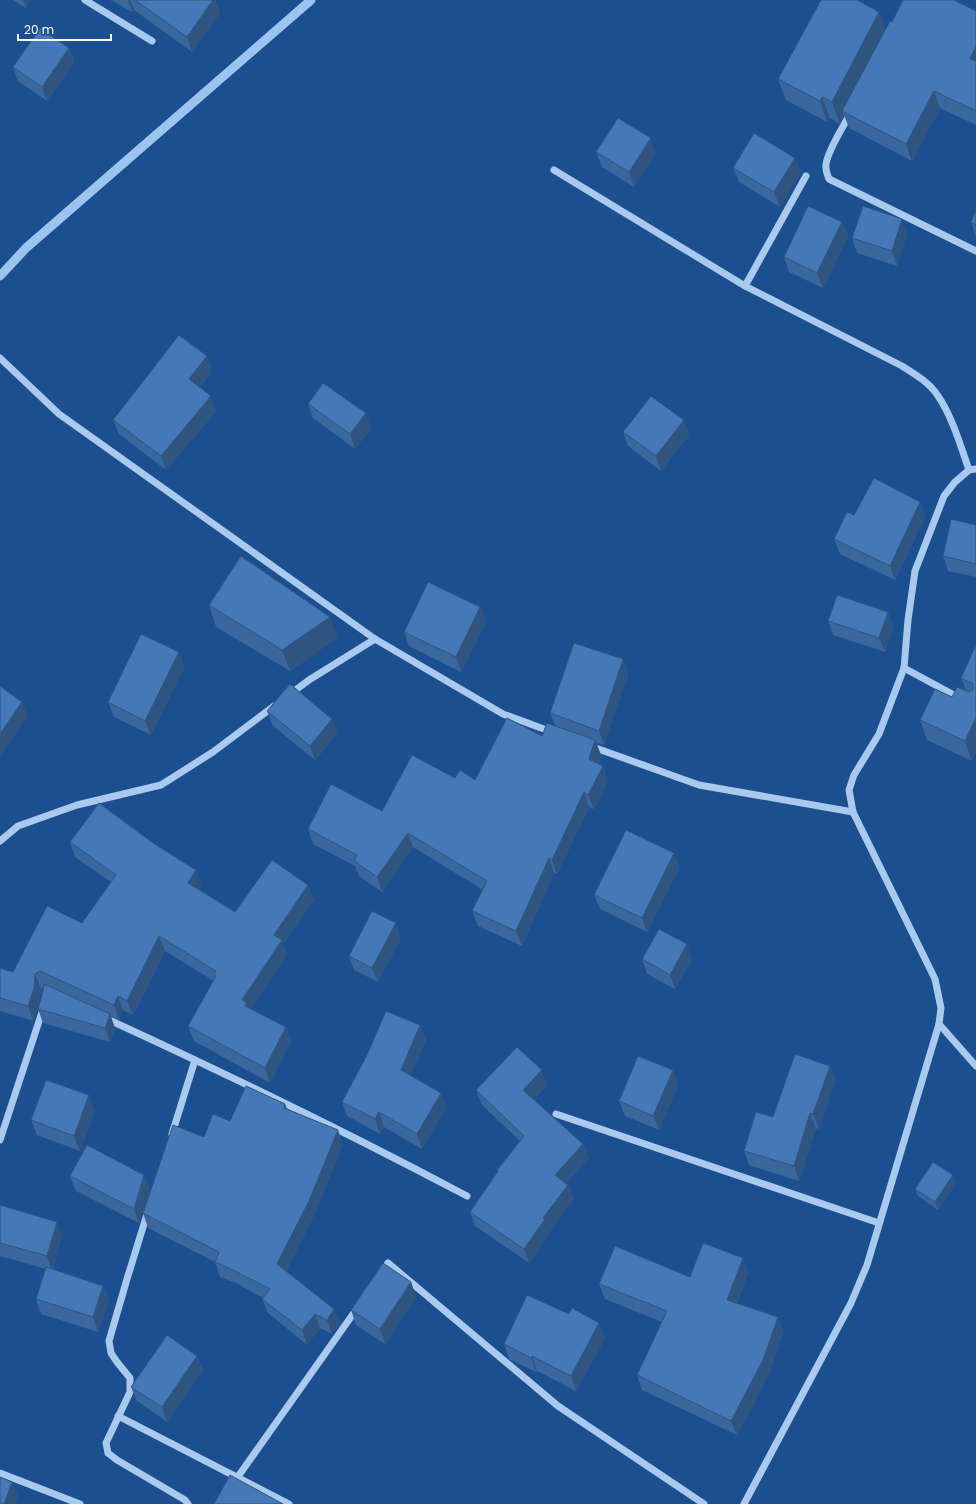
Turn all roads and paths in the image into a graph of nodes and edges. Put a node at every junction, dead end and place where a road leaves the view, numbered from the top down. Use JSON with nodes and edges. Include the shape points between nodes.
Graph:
{"nodes":[{"id":1,"x":85,"y":0,"type":"edge"},
{"id":2,"x":152,"y":41,"type":"dead end"},
{"id":3,"x":853,"y":109,"type":"edge"},
{"id":4,"x":554,"y":170,"type":"dead end"},
{"id":5,"x":806,"y":176,"type":"dead end"},
{"id":6,"x":976,"y":251,"type":"edge"},
{"id":7,"x":745,"y":286,"type":"junction"},
{"id":8,"x":0,"y":358,"type":"edge"},
{"id":9,"x":973,"y":470,"type":"edge"},
{"id":10,"x":375,"y":640,"type":"junction"},
{"id":11,"x":904,"y":668,"type":"junction"},
{"id":12,"x":976,"y":707,"type":"edge"},
{"id":13,"x":561,"y":735,"type":"edge"},
{"id":14,"x":583,"y":743,"type":"edge"},
{"id":15,"x":853,"y":812,"type":"junction"},
{"id":16,"x":0,"y":841,"type":"edge"},
{"id":17,"x":45,"y":998,"type":"edge"},
{"id":18,"x":95,"y":1014,"type":"edge"},
{"id":19,"x":938,"y":1024,"type":"junction"},
{"id":20,"x":195,"y":1060,"type":"junction"},
{"id":21,"x":976,"y":1066,"type":"edge"},
{"id":22,"x":556,"y":1114,"type":"dead end"},
{"id":23,"x":0,"y":1140,"type":"edge"},
{"id":24,"x":169,"y":1143,"type":"edge"},
{"id":25,"x":468,"y":1196,"type":"dead end"},
{"id":26,"x":150,"y":1203,"type":"edge"},
{"id":27,"x":879,"y":1224,"type":"junction"},
{"id":28,"x":374,"y":1283,"type":"edge"},
{"id":29,"x":361,"y":1302,"type":"edge"},
{"id":30,"x":118,"y":1416,"type":"junction"},
{"id":31,"x":0,"y":1473,"type":"edge"},
{"id":32,"x":237,"y":1478,"type":"junction"},
{"id":33,"x":80,"y":1504,"type":"edge"},
{"id":34,"x":188,"y":1504,"type":"edge"},
{"id":35,"x":289,"y":1504,"type":"edge"},
{"id":36,"x":704,"y":1504,"type":"edge"},
{"id":37,"x":744,"y":1504,"type":"edge"}],
"edges":[{"from":1,"to":2,"type":"street"},
{"from":3,"to":6,"type":"street","via":[[825,165],[829,179]]},
{"from":4,"to":7,"type":"street"},
{"from":5,"to":7,"type":"street"},
{"from":7,"to":9,"type":"street","via":[[902,366],[921,379],[938,395]]},
{"from":8,"to":10,"type":"street","via":[[59,414]]},
{"from":9,"to":11,"type":"street","via":[[954,482],[944,496],[915,571]]},
{"from":10,"to":13,"type":"street","via":[[503,714]]},
{"from":10,"to":16,"type":"street","via":[[309,680],[213,752],[162,784],[77,805],[18,826]]},
{"from":11,"to":12,"type":"street"},
{"from":11,"to":15,"type":"street","via":[[879,734],[854,775],[849,790]]},
{"from":14,"to":15,"type":"street","via":[[699,785]]},
{"from":15,"to":19,"type":"street","via":[[935,979],[941,1008]]},
{"from":17,"to":23,"type":"street"},
{"from":18,"to":20,"type":"street"},
{"from":19,"to":21,"type":"street"},
{"from":19,"to":27,"type":"street"},
{"from":20,"to":24,"type":"street"},
{"from":20,"to":25,"type":"street","via":[[373,1146]]},
{"from":22,"to":27,"type":"street"},
{"from":26,"to":30,"type":"street","via":[[109,1341],[111,1353],[130,1378],[130,1392]]},
{"from":27,"to":37,"type":"street","via":[[867,1266],[851,1303]]},
{"from":28,"to":36,"type":"street","via":[[388,1264],[558,1406]]},
{"from":29,"to":32,"type":"street"},
{"from":30,"to":32,"type":"street"},
{"from":30,"to":34,"type":"street","via":[[106,1444],[108,1453],[186,1500]]},
{"from":31,"to":33,"type":"street"},
{"from":32,"to":35,"type":"street"}]}
